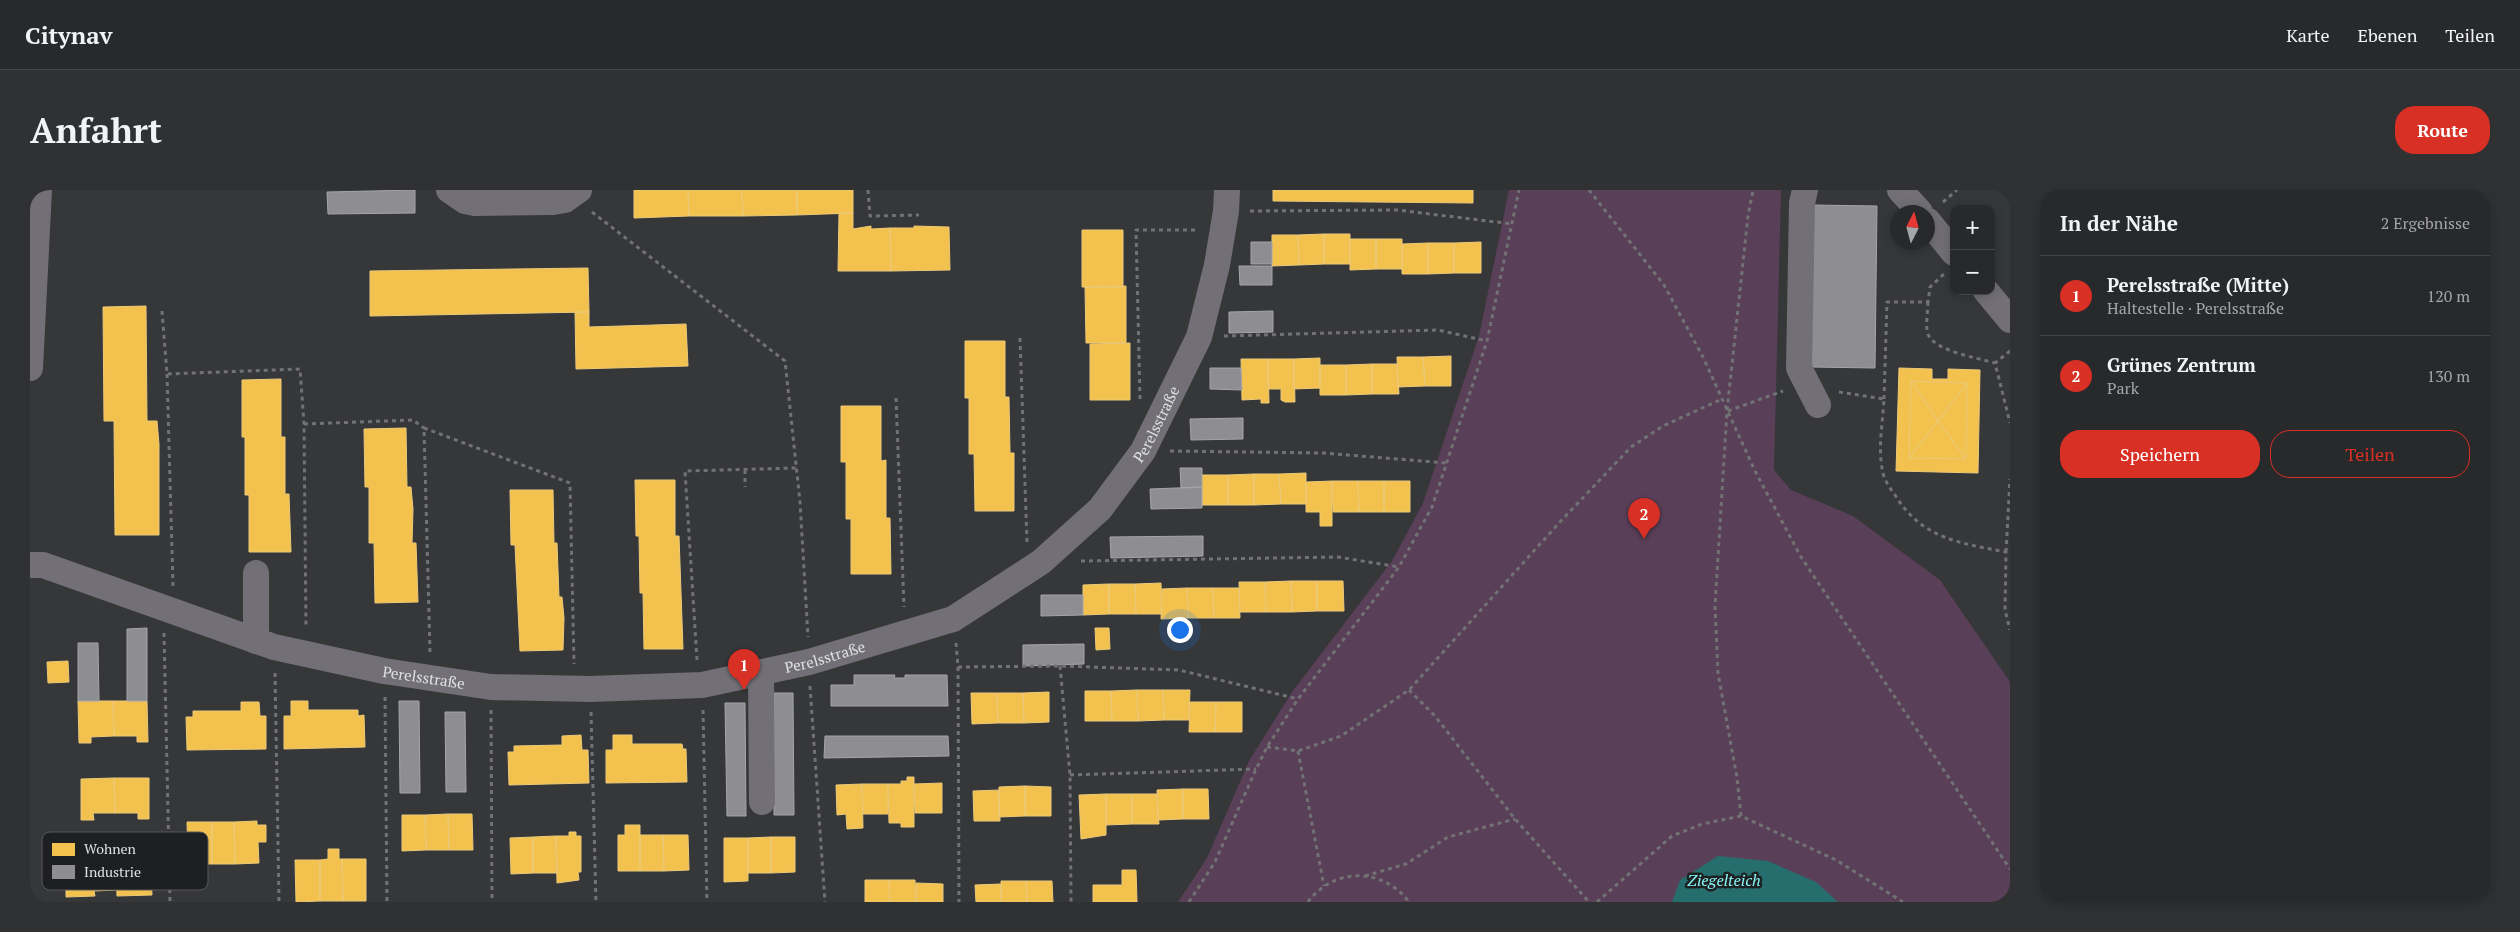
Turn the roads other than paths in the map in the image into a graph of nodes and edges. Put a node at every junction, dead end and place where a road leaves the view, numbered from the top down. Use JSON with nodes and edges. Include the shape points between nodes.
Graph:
{"nodes":[{"id":1,"x":39,"y":190,"type":"edge"},
{"id":2,"x":449,"y":190,"type":"edge"},
{"id":3,"x":1805,"y":190,"type":"edge"},
{"id":4,"x":1900,"y":190,"type":"edge"},
{"id":5,"x":576,"y":193,"type":"edge"},
{"id":6,"x":1914,"y":205,"type":"edge"},
{"id":7,"x":1226,"y":210,"type":"edge"},
{"id":8,"x":1935,"y":234,"type":"edge"},
{"id":9,"x":1950,"y":260,"type":"edge"},
{"id":10,"x":1989,"y":295,"type":"edge"},
{"id":11,"x":2010,"y":320,"type":"edge"},
{"id":12,"x":30,"y":368,"type":"edge"},
{"id":13,"x":1813,"y":397,"type":"road end"},
{"id":14,"x":30,"y":565,"type":"edge"},
{"id":15,"x":256,"y":573,"type":"dead end"},
{"id":16,"x":265,"y":644,"type":"junction"},
{"id":17,"x":761,"y":672,"type":"junction"},
{"id":18,"x":762,"y":802,"type":"dead end"}],
"edges":[{"from":1,"to":12,"type":"street"},
{"from":2,"to":5,"type":"street","via":[[459,198],[475,203],[553,202]]},
{"from":3,"to":13,"type":"street","via":[[1802,203],[1807,264],[1805,354],[1799,368]]},
{"from":4,"to":6,"type":"street"},
{"from":7,"to":17,"type":"street","name":"Perelsstraße","via":[[1199,337],[1143,451],[1100,509],[1040,562],[953,619],[809,662]]},
{"from":8,"to":9,"type":"street"},
{"from":10,"to":11,"type":"street"},
{"from":14,"to":16,"type":"street","name":"Perelsstraße","via":[[43,566]]},
{"from":15,"to":16,"type":"street"},
{"from":16,"to":17,"type":"street","name":"Perelsstraße","via":[[384,671],[491,687],[583,689],[702,685]]},
{"from":17,"to":18,"type":"street"}]}
